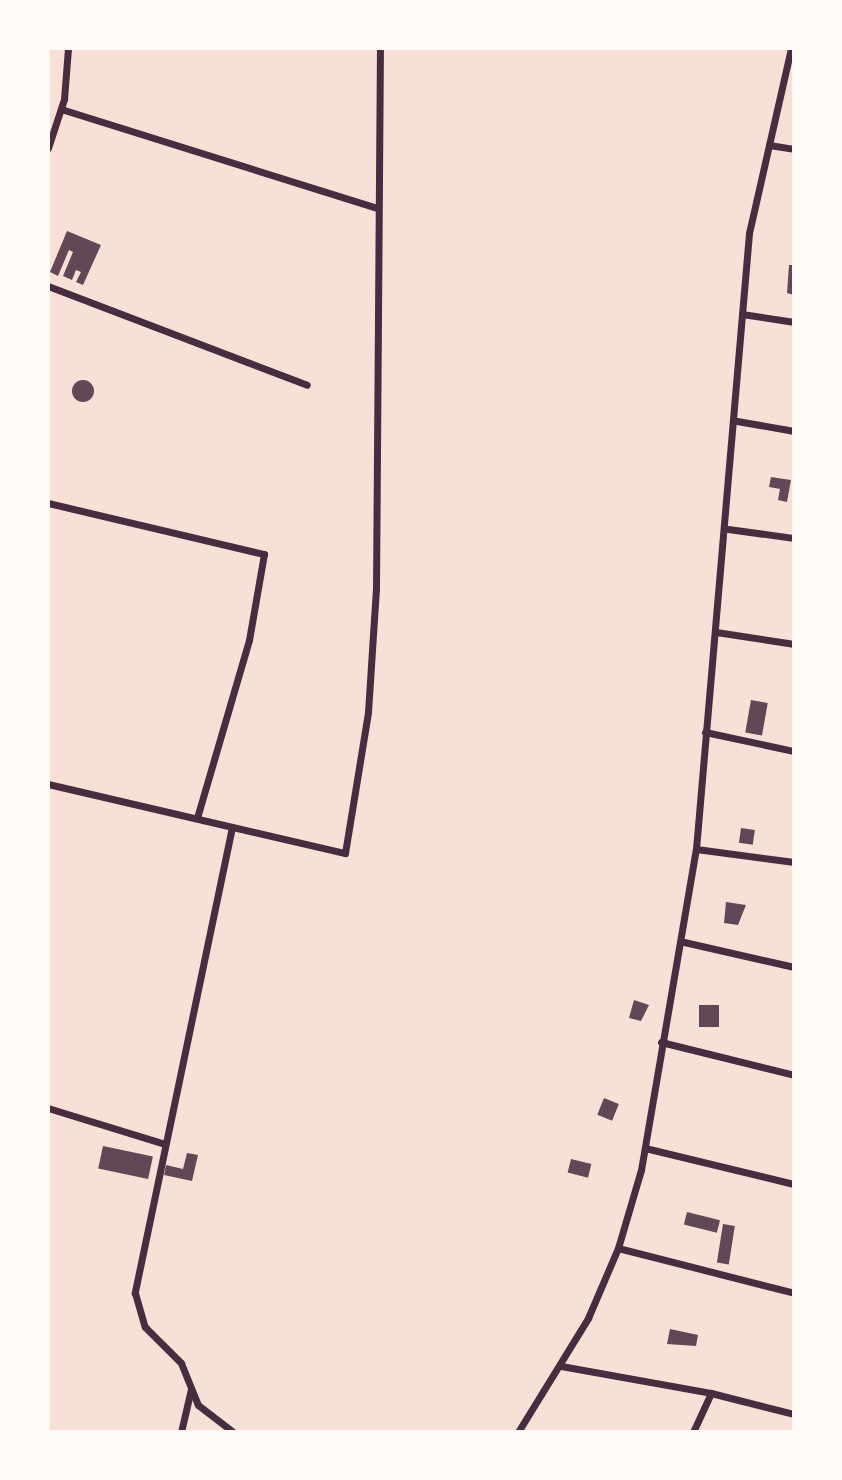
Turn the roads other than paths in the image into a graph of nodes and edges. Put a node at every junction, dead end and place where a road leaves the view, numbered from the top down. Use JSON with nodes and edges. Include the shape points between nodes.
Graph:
{"nodes":[{"id":1,"x":68,"y":48,"type":"edge"},
{"id":2,"x":380,"y":48,"type":"edge"},
{"id":3,"x":791,"y":48,"type":"edge"},
{"id":4,"x":61,"y":109,"type":"junction"},
{"id":5,"x":49,"y":145,"type":"edge"},
{"id":6,"x":769,"y":145,"type":"junction"},
{"id":7,"x":794,"y":149,"type":"edge"},
{"id":8,"x":376,"y":208,"type":"junction"},
{"id":9,"x":48,"y":286,"type":"edge"},
{"id":10,"x":742,"y":314,"type":"junction"},
{"id":11,"x":794,"y":322,"type":"edge"},
{"id":12,"x":307,"y":385,"type":"dead end"},
{"id":13,"x":737,"y":421,"type":"junction"},
{"id":14,"x":794,"y":431,"type":"edge"},
{"id":15,"x":48,"y":503,"type":"edge"},
{"id":16,"x":728,"y":529,"type":"junction"},
{"id":17,"x":794,"y":538,"type":"edge"},
{"id":18,"x":716,"y":632,"type":"junction"},
{"id":19,"x":794,"y":644,"type":"edge"},
{"id":20,"x":705,"y":732,"type":"junction"},
{"id":21,"x":794,"y":751,"type":"edge"},
{"id":22,"x":48,"y":784,"type":"edge"},
{"id":23,"x":197,"y":818,"type":"junction"},
{"id":24,"x":232,"y":827,"type":"junction"},
{"id":25,"x":696,"y":849,"type":"junction"},
{"id":26,"x":794,"y":862,"type":"edge"},
{"id":27,"x":684,"y":942,"type":"junction"},
{"id":28,"x":794,"y":967,"type":"edge"},
{"id":29,"x":661,"y":1042,"type":"junction"},
{"id":30,"x":794,"y":1075,"type":"edge"},
{"id":31,"x":48,"y":1108,"type":"edge"},
{"id":32,"x":165,"y":1144,"type":"junction"},
{"id":33,"x":645,"y":1148,"type":"junction"},
{"id":34,"x":794,"y":1184,"type":"edge"},
{"id":35,"x":618,"y":1248,"type":"junction"},
{"id":36,"x":794,"y":1293,"type":"edge"},
{"id":37,"x":561,"y":1366,"type":"junction"},
{"id":38,"x":191,"y":1389,"type":"junction"},
{"id":39,"x":711,"y":1393,"type":"junction"},
{"id":40,"x":794,"y":1414,"type":"edge"},
{"id":41,"x":181,"y":1432,"type":"edge"},
{"id":42,"x":233,"y":1432,"type":"edge"},
{"id":43,"x":518,"y":1432,"type":"edge"},
{"id":44,"x":693,"y":1432,"type":"edge"}],
"edges":[{"from":1,"to":4,"type":"street"},
{"from":2,"to":8,"type":"street"},
{"from":3,"to":6,"type":"street"},
{"from":4,"to":5,"type":"street"},
{"from":4,"to":8,"type":"street"},
{"from":6,"to":7,"type":"street"},
{"from":6,"to":10,"type":"street","via":[[749,233]]},
{"from":8,"to":24,"type":"street","via":[[376,589],[368,712],[348,848],[340,854]]},
{"from":9,"to":12,"type":"street"},
{"from":10,"to":11,"type":"street"},
{"from":10,"to":13,"type":"street"},
{"from":13,"to":14,"type":"street"},
{"from":13,"to":16,"type":"street"},
{"from":15,"to":23,"type":"street","via":[[264,554],[249,640]]},
{"from":16,"to":17,"type":"street"},
{"from":16,"to":18,"type":"street"},
{"from":18,"to":19,"type":"street"},
{"from":18,"to":20,"type":"street"},
{"from":20,"to":21,"type":"street"},
{"from":20,"to":25,"type":"street"},
{"from":22,"to":23,"type":"street"},
{"from":23,"to":24,"type":"street"},
{"from":24,"to":32,"type":"street"},
{"from":25,"to":26,"type":"street"},
{"from":25,"to":27,"type":"street"},
{"from":27,"to":28,"type":"street"},
{"from":27,"to":29,"type":"street"},
{"from":29,"to":30,"type":"street"},
{"from":29,"to":33,"type":"street"},
{"from":31,"to":32,"type":"street"},
{"from":32,"to":38,"type":"street","via":[[135,1293],[145,1327],[181,1363]]},
{"from":33,"to":34,"type":"street"},
{"from":33,"to":35,"type":"street"},
{"from":35,"to":36,"type":"street"},
{"from":35,"to":37,"type":"street"},
{"from":37,"to":39,"type":"street"},
{"from":37,"to":43,"type":"street"},
{"from":38,"to":41,"type":"street"},
{"from":38,"to":42,"type":"street","via":[[204,1413]]},
{"from":39,"to":40,"type":"street"},
{"from":39,"to":44,"type":"street"}]}
